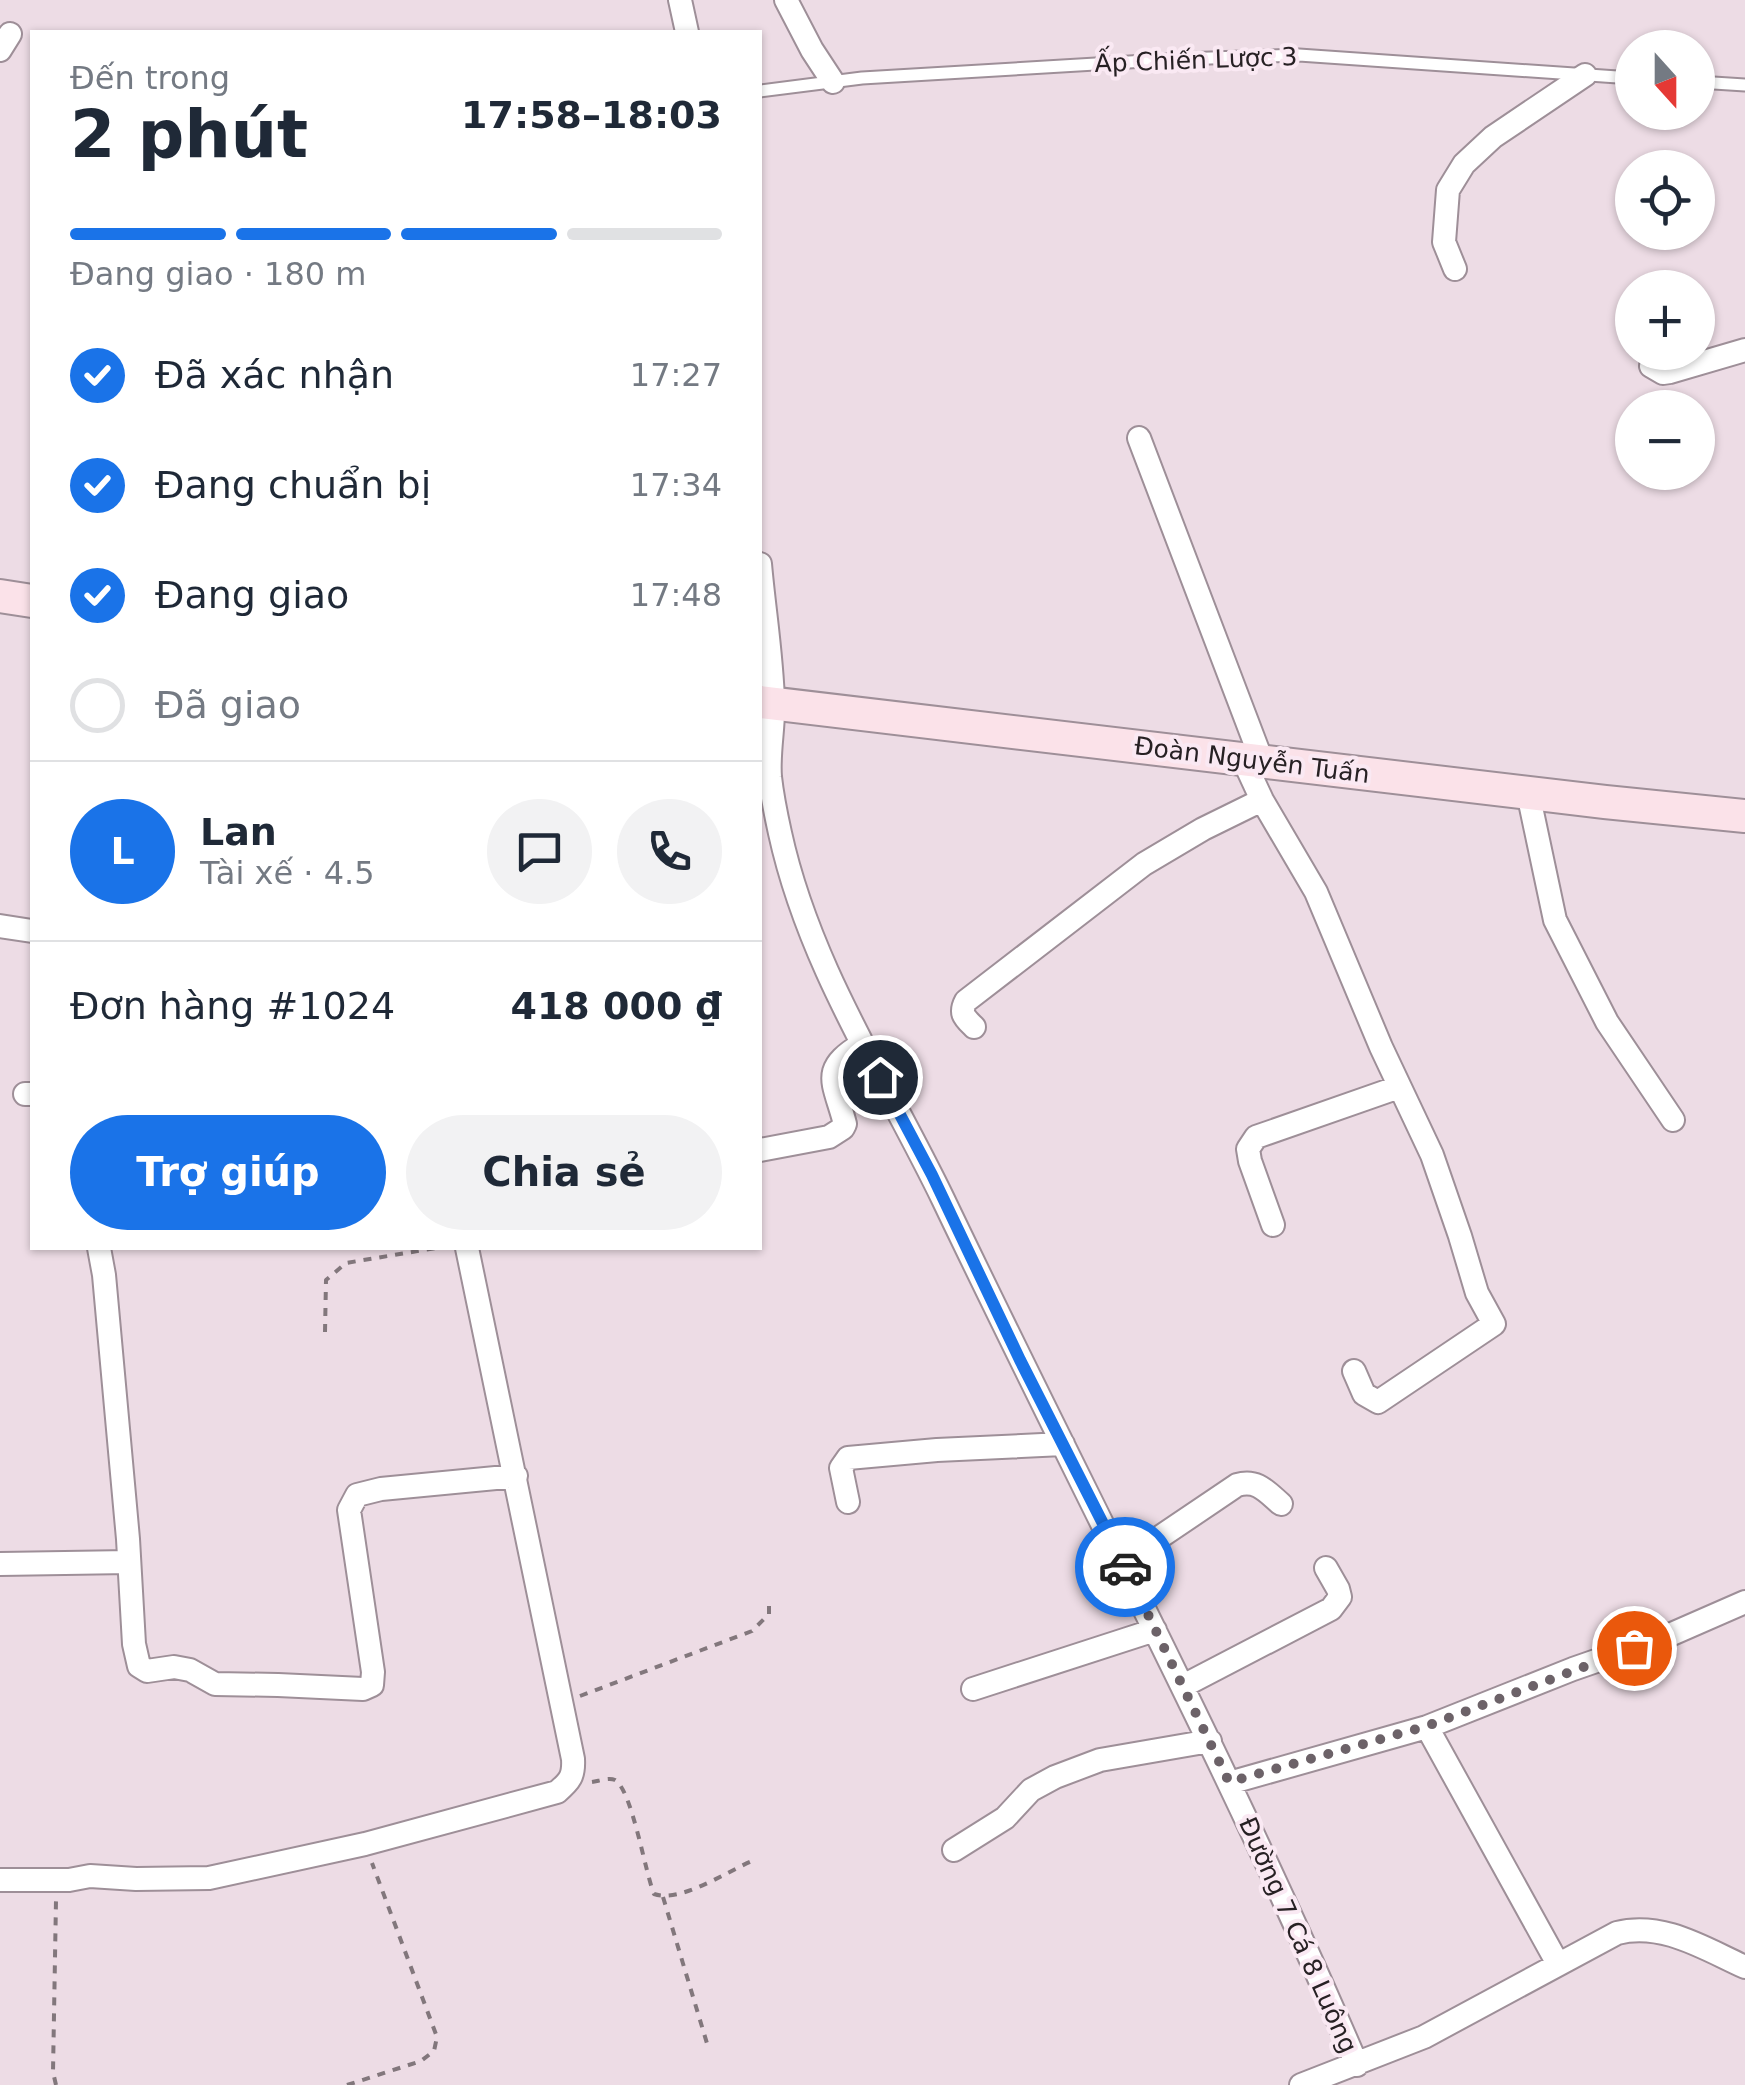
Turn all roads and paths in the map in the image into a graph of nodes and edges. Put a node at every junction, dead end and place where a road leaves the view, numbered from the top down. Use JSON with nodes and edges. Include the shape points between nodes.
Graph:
{"nodes":[{"id":1,"x":680,"y":0,"type":"edge"},
{"id":2,"x":786,"y":0,"type":"edge"},
{"id":3,"x":688,"y":30,"type":"edge"},
{"id":4,"x":1585,"y":76,"type":"junction"},
{"id":5,"x":1615,"y":77,"type":"edge"},
{"id":6,"x":833,"y":82,"type":"junction"},
{"id":7,"x":1715,"y":83,"type":"edge"},
{"id":8,"x":1745,"y":84,"type":"edge"},
{"id":9,"x":762,"y":91,"type":"edge"},
{"id":10,"x":1454,"y":269,"type":"dead end"},
{"id":11,"x":1745,"y":350,"type":"edge"},
{"id":12,"x":1715,"y":359,"type":"edge"},
{"id":13,"x":1139,"y":438,"type":"dead end"},
{"id":14,"x":0,"y":596,"type":"edge"},
{"id":15,"x":30,"y":601,"type":"edge"},
{"id":16,"x":762,"y":604,"type":"edge"},
{"id":17,"x":767,"y":703,"type":"edge"},
{"id":18,"x":1252,"y":760,"type":"junction"},
{"id":19,"x":1528,"y":793,"type":"junction"},
{"id":20,"x":1262,"y":800,"type":"junction"},
{"id":21,"x":1745,"y":816,"type":"edge"},
{"id":22,"x":0,"y":926,"type":"edge"},
{"id":23,"x":30,"y":931,"type":"edge"},
{"id":24,"x":974,"y":1027,"type":"dead end"},
{"id":25,"x":862,"y":1044,"type":"junction"},
{"id":26,"x":1399,"y":1087,"type":"junction"},
{"id":27,"x":1673,"y":1120,"type":"dead end"},
{"id":28,"x":762,"y":1150,"type":"edge"},
{"id":29,"x":1273,"y":1225,"type":"dead end"},
{"id":30,"x":99,"y":1250,"type":"edge"},
{"id":31,"x":424,"y":1250,"type":"edge"},
{"id":32,"x":467,"y":1250,"type":"edge"},
{"id":33,"x":325,"y":1332,"type":"dead end"},
{"id":34,"x":1354,"y":1372,"type":"dead end"},
{"id":35,"x":1063,"y":1444,"type":"junction"},
{"id":36,"x":516,"y":1476,"type":"junction"},
{"id":37,"x":848,"y":1502,"type":"dead end"},
{"id":38,"x":1280,"y":1504,"type":"dead end"},
{"id":39,"x":129,"y":1562,"type":"junction"},
{"id":40,"x":1122,"y":1562,"type":"junction"},
{"id":41,"x":0,"y":1564,"type":"edge"},
{"id":42,"x":1326,"y":1568,"type":"dead end"},
{"id":43,"x":769,"y":1601,"type":"dead end"},
{"id":44,"x":1745,"y":1602,"type":"edge"},
{"id":45,"x":1156,"y":1630,"type":"junction"},
{"id":46,"x":1183,"y":1686,"type":"junction"},
{"id":47,"x":973,"y":1689,"type":"dead end"},
{"id":48,"x":562,"y":1702,"type":"junction"},
{"id":49,"x":1427,"y":1726,"type":"junction"},
{"id":50,"x":1210,"y":1741,"type":"junction"},
{"id":51,"x":1229,"y":1782,"type":"junction"},
{"id":52,"x":567,"y":1784,"type":"junction"},
{"id":53,"x":366,"y":1844,"type":"junction"},
{"id":54,"x":954,"y":1850,"type":"dead end"},
{"id":55,"x":752,"y":1862,"type":"dead end"},
{"id":56,"x":0,"y":1880,"type":"edge"},
{"id":57,"x":56,"y":1880,"type":"junction"},
{"id":58,"x":663,"y":1897,"type":"junction"},
{"id":59,"x":1558,"y":1964,"type":"junction"},
{"id":60,"x":1745,"y":1967,"type":"edge"},
{"id":61,"x":709,"y":2050,"type":"dead end"},
{"id":62,"x":1357,"y":2065,"type":"junction"},
{"id":63,"x":56,"y":2085,"type":"edge"},
{"id":64,"x":347,"y":2085,"type":"edge"},
{"id":65,"x":1301,"y":2085,"type":"edge"}],
"edges":[{"from":1,"to":3,"type":"street"},
{"from":2,"to":6,"type":"street"},
{"from":4,"to":5,"type":"lane","name":"Ấp Chiến Lược 3"},
{"from":4,"to":6,"type":"lane","name":"Ấp Chiến Lược 3","via":[[1300,54]]},
{"from":4,"to":10,"type":"street","via":[[1464,164],[1448,190],[1444,242]]},
{"from":6,"to":9,"type":"lane","name":"Ấp Chiến Lược 3"},
{"from":7,"to":8,"type":"lane"},
{"from":11,"to":12,"type":"street"},
{"from":13,"to":18,"type":"street"},
{"from":14,"to":15,"type":"main road"},
{"from":16,"to":17,"type":"street","name":"Đường 7 Cá 8 Luông"},
{"from":17,"to":18,"type":"main road","name":"Đoàn Nguyễn Tuấn"},
{"from":17,"to":25,"type":"street","name":"Đường 7 Cá 8 Luông","via":[[780,835],[801,906]]},
{"from":18,"to":19,"type":"main road","name":"Đoàn Nguyễn Tuấn"},
{"from":18,"to":20,"type":"street"},
{"from":19,"to":21,"type":"main road","name":"Đoàn Nguyễn Tuấn"},
{"from":19,"to":27,"type":"street","via":[[1556,920],[1607,1022]]},
{"from":20,"to":24,"type":"street","via":[[1144,864],[966,1001],[963,1014]]},
{"from":20,"to":26,"type":"street","via":[[1316,892]]},
{"from":22,"to":23,"type":"street"},
{"from":25,"to":28,"type":"street","via":[[834,1070],[845,1124],[840,1131]]},
{"from":25,"to":35,"type":"street","name":"Đường 7 Cá 8 Luông"},
{"from":26,"to":29,"type":"street","via":[[1256,1137],[1250,1161]]},
{"from":26,"to":34,"type":"street","via":[[1432,1155],[1477,1293],[1494,1324],[1378,1402],[1364,1394]]},
{"from":30,"to":39,"type":"street"},
{"from":31,"to":33,"type":"path","via":[[346,1263],[326,1280]]},
{"from":32,"to":36,"type":"street"},
{"from":35,"to":37,"type":"street","via":[[848,1458],[841,1468]]},
{"from":35,"to":40,"type":"street","name":"Đường 7 Cá 8 Luông"},
{"from":36,"to":39,"type":"street","via":[[356,1495],[349,1510],[373,1672],[372,1685],[363,1689],[215,1684],[190,1670],[147,1671],[139,1666],[134,1644]]},
{"from":36,"to":48,"type":"street"},
{"from":38,"to":40,"type":"street","via":[[1260,1485],[1237,1485]]},
{"from":39,"to":41,"type":"street"},
{"from":40,"to":45,"type":"street","name":"Đường 7 Cá 8 Luông"},
{"from":42,"to":46,"type":"street","via":[[1340,1598],[1331,1609]]},
{"from":43,"to":48,"type":"path","via":[[769,1614],[752,1632]]},
{"from":44,"to":49,"type":"street"},
{"from":45,"to":46,"type":"street","name":"Đường 7 Cá 8 Luông"},
{"from":45,"to":47,"type":"street"},
{"from":46,"to":50,"type":"street","name":"Đường 7 Cá 8 Luông"},
{"from":48,"to":52,"type":"street","via":[[574,1772]]},
{"from":49,"to":51,"type":"street"},
{"from":49,"to":59,"type":"street"},
{"from":50,"to":51,"type":"street","name":"Đường 7 Cá 8 Luông"},
{"from":50,"to":54,"type":"street","via":[[1100,1760],[1056,1777]]},
{"from":51,"to":62,"type":"street","name":"Đường 7 Cá 8 Luông"},
{"from":52,"to":53,"type":"street"},
{"from":52,"to":58,"type":"path","via":[[618,1782],[649,1882]]},
{"from":53,"to":57,"type":"street","via":[[208,1878]]},
{"from":53,"to":64,"type":"path","via":[[437,2037],[434,2052],[421,2061]]},
{"from":55,"to":58,"type":"path"},
{"from":56,"to":57,"type":"street"},
{"from":57,"to":63,"type":"path"},
{"from":58,"to":61,"type":"path"},
{"from":59,"to":60,"type":"street","name":"Đường 7 Cá 8 Luông","via":[[1636,1928],[1664,1932]]},
{"from":59,"to":62,"type":"street","name":"Đường 7 Cá 8 Luông","via":[[1424,2037]]},
{"from":62,"to":65,"type":"street"}]}
